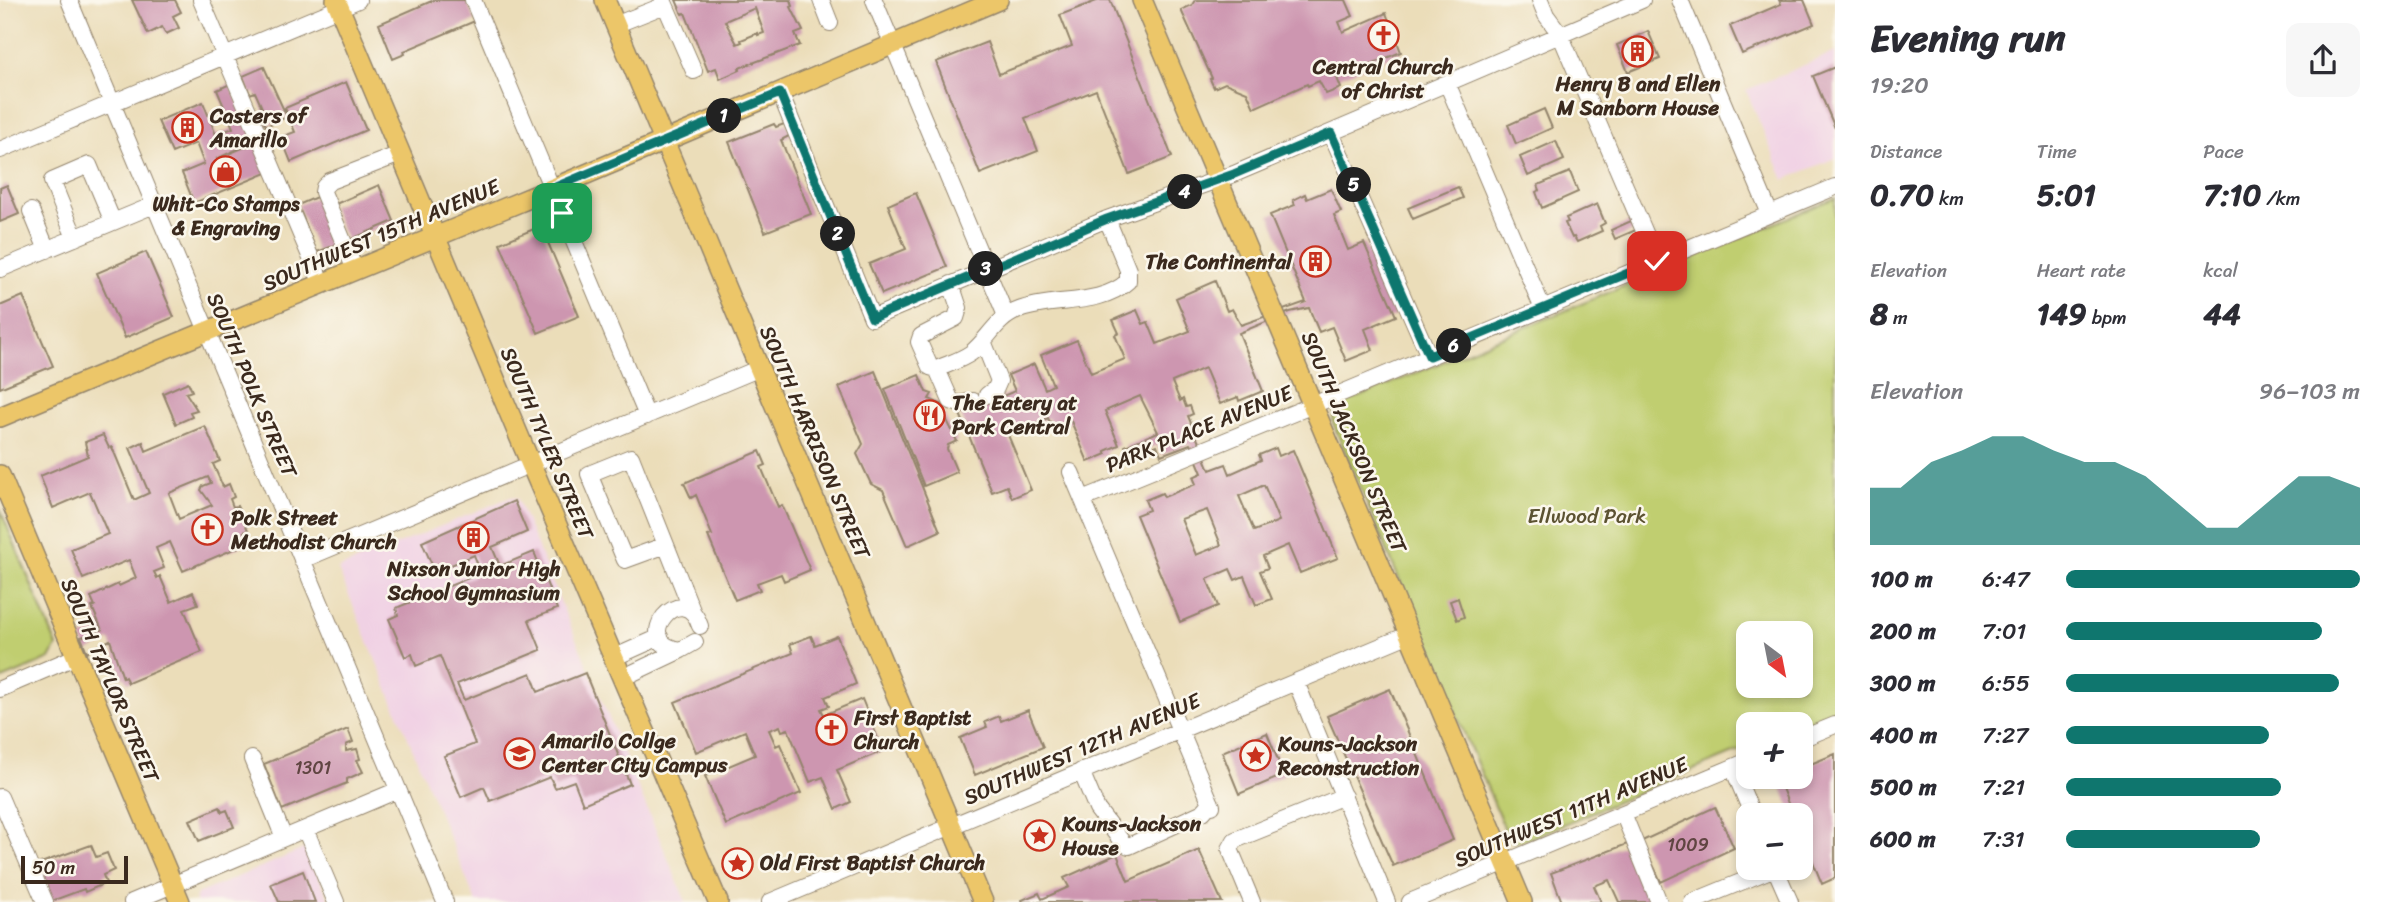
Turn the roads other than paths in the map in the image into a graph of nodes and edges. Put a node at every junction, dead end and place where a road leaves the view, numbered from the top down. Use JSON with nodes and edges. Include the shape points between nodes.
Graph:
{"nodes":[{"id":1,"x":69,"y":0,"type":"edge"},
{"id":2,"x":201,"y":0,"type":"edge"},
{"id":3,"x":473,"y":0,"type":"edge"},
{"id":4,"x":605,"y":0,"type":"edge"},
{"id":5,"x":821,"y":0,"type":"edge"},
{"id":6,"x":874,"y":0,"type":"edge"},
{"id":7,"x":998,"y":0,"type":"edge"},
{"id":8,"x":1142,"y":0,"type":"edge"},
{"id":9,"x":1540,"y":0,"type":"edge"},
{"id":10,"x":1642,"y":0,"type":"edge"},
{"id":11,"x":1680,"y":0,"type":"edge"},
{"id":12,"x":664,"y":2,"type":"edge"},
{"id":13,"x":345,"y":3,"type":"edge"},
{"id":14,"x":830,"y":23,"type":"dead end"},
{"id":15,"x":615,"y":25,"type":"junction"},
{"id":16,"x":1560,"y":34,"type":"junction"},
{"id":17,"x":892,"y":45,"type":"junction"},
{"id":18,"x":224,"y":57,"type":"junction"},
{"id":19,"x":694,"y":71,"type":"dead end"},
{"id":20,"x":1447,"y":83,"type":"junction"},
{"id":21,"x":780,"y":93,"type":"junction"},
{"id":22,"x":112,"y":104,"type":"junction"},
{"id":23,"x":1331,"y":133,"type":"junction"},
{"id":24,"x":664,"y":142,"type":"junction"},
{"id":25,"x":0,"y":150,"type":"edge"},
{"id":26,"x":400,"y":153,"type":"junction"},
{"id":27,"x":1218,"y":179,"type":"junction"},
{"id":28,"x":1835,"y":187,"type":"edge"},
{"id":29,"x":551,"y":189,"type":"junction"},
{"id":30,"x":154,"y":205,"type":"junction"},
{"id":31,"x":31,"y":211,"type":"dead end"},
{"id":32,"x":1770,"y":214,"type":"junction"},
{"id":33,"x":1107,"y":219,"type":"junction"},
{"id":34,"x":113,"y":222,"type":"junction"},
{"id":35,"x":435,"y":236,"type":"junction"},
{"id":36,"x":75,"y":238,"type":"junction"},
{"id":37,"x":47,"y":250,"type":"junction"},
{"id":38,"x":1657,"y":261,"type":"junction"},
{"id":39,"x":0,"y":269,"type":"edge"},
{"id":40,"x":987,"y":269,"type":"junction"},
{"id":41,"x":355,"y":270,"type":"junction"},
{"id":42,"x":322,"y":284,"type":"junction"},
{"id":43,"x":951,"y":284,"type":"junction"},
{"id":44,"x":1543,"y":309,"type":"junction"},
{"id":45,"x":1006,"y":316,"type":"junction"},
{"id":46,"x":207,"y":332,"type":"junction"},
{"id":47,"x":982,"y":341,"type":"junction"},
{"id":48,"x":1429,"y":356,"type":"junction"},
{"id":49,"x":760,"y":368,"type":"junction"},
{"id":50,"x":937,"y":369,"type":"junction"},
{"id":51,"x":1313,"y":405,"type":"junction"},
{"id":52,"x":647,"y":416,"type":"junction"},
{"id":53,"x":0,"y":417,"type":"edge"},
{"id":54,"x":606,"y":433,"type":"junction"},
{"id":55,"x":620,"y":462,"type":"junction"},
{"id":56,"x":531,"y":465,"type":"junction"},
{"id":57,"x":1071,"y":472,"type":"dead end"},
{"id":58,"x":0,"y":475,"type":"edge"},
{"id":59,"x":1083,"y":499,"type":"junction"},
{"id":60,"x":666,"y":545,"type":"junction"},
{"id":61,"x":302,"y":559,"type":"junction"},
{"id":62,"x":1410,"y":634,"type":"junction"},
{"id":63,"x":660,"y":637,"type":"junction"},
{"id":64,"x":75,"y":657,"type":"junction"},
{"id":65,"x":613,"y":658,"type":"junction"},
{"id":66,"x":622,"y":678,"type":"junction"},
{"id":67,"x":1296,"y":682,"type":"junction"},
{"id":68,"x":0,"y":689,"type":"edge"},
{"id":69,"x":1835,"y":725,"type":"edge"},
{"id":70,"x":1180,"y":730,"type":"junction"},
{"id":71,"x":1813,"y":734,"type":"edge"},
{"id":72,"x":252,"y":759,"type":"dead end"},
{"id":73,"x":1736,"y":767,"type":"edge"},
{"id":74,"x":1733,"y":768,"type":"junction"},
{"id":75,"x":1080,"y":771,"type":"junction"},
{"id":76,"x":398,"y":790,"type":"junction"},
{"id":77,"x":1343,"y":796,"type":"junction"},
{"id":78,"x":0,"y":797,"type":"edge"},
{"id":79,"x":1748,"y":803,"type":"edge"},
{"id":80,"x":1623,"y":813,"type":"junction"},
{"id":81,"x":952,"y":826,"type":"junction"},
{"id":82,"x":305,"y":830,"type":"junction"},
{"id":83,"x":284,"y":838,"type":"junction"},
{"id":84,"x":1505,"y":862,"type":"junction"},
{"id":85,"x":1746,"y":880,"type":"edge"},
{"id":86,"x":1780,"y":880,"type":"edge"},
{"id":87,"x":177,"y":894,"type":"edge"},
{"id":88,"x":45,"y":902,"type":"edge"},
{"id":89,"x":132,"y":902,"type":"edge"},
{"id":90,"x":335,"y":902,"type":"edge"},
{"id":91,"x":445,"y":902,"type":"edge"},
{"id":92,"x":718,"y":902,"type":"edge"},
{"id":93,"x":770,"y":902,"type":"edge"},
{"id":94,"x":983,"y":902,"type":"edge"},
{"id":95,"x":1252,"y":902,"type":"edge"},
{"id":96,"x":1387,"y":902,"type":"edge"},
{"id":97,"x":1410,"y":902,"type":"edge"},
{"id":98,"x":1522,"y":902,"type":"edge"},
{"id":99,"x":1659,"y":902,"type":"edge"},
{"id":100,"x":1692,"y":902,"type":"edge"},
{"id":101,"x":1790,"y":902,"type":"edge"}],
"edges":[{"from":1,"to":22,"type":"street","name":"SOUTH POLK STREET"},
{"from":2,"to":18,"type":"street"},
{"from":3,"to":29,"type":"street"},
{"from":4,"to":15,"type":"main road","name":"SOUTH HARRISON STREET"},
{"from":5,"to":14,"type":"street"},
{"from":6,"to":17,"type":"street"},
{"from":7,"to":17,"type":"main road","name":"SOUTHWEST 15TH AVENUE"},
{"from":8,"to":27,"type":"main road","name":"SOUTH JACKSON STREET"},
{"from":9,"to":16,"type":"street"},
{"from":10,"to":16,"type":"street"},
{"from":11,"to":32,"type":"street"},
{"from":12,"to":15,"type":"street"},
{"from":12,"to":19,"type":"street"},
{"from":13,"to":18,"type":"street"},
{"from":13,"to":26,"type":"main road","name":"SOUTH TYLER STREET"},
{"from":15,"to":24,"type":"main road","name":"SOUTH HARRISON STREET"},
{"from":16,"to":20,"type":"street"},
{"from":16,"to":38,"type":"street"},
{"from":17,"to":21,"type":"main road","name":"SOUTHWEST 15TH AVENUE"},
{"from":17,"to":40,"type":"street"},
{"from":18,"to":22,"type":"street"},
{"from":18,"to":42,"type":"street"},
{"from":20,"to":23,"type":"street"},
{"from":20,"to":44,"type":"street"},
{"from":21,"to":24,"type":"main road","name":"SOUTHWEST 15TH AVENUE"},
{"from":21,"to":43,"type":"street","via":[[872,318]]},
{"from":22,"to":25,"type":"street"},
{"from":22,"to":30,"type":"street","name":"SOUTH POLK STREET"},
{"from":23,"to":27,"type":"street"},
{"from":23,"to":48,"type":"street"},
{"from":24,"to":29,"type":"main road","name":"SOUTHWEST 15TH AVENUE"},
{"from":24,"to":49,"type":"main road","name":"SOUTH HARRISON STREET"},
{"from":26,"to":35,"type":"main road","name":"SOUTH TYLER STREET"},
{"from":26,"to":41,"type":"street","via":[[324,187]]},
{"from":27,"to":33,"type":"street"},
{"from":27,"to":51,"type":"main road","name":"SOUTH JACKSON STREET"},
{"from":28,"to":32,"type":"street","name":"PARK PLACE AVENUE"},
{"from":29,"to":35,"type":"main road","name":"SOUTHWEST 15TH AVENUE"},
{"from":29,"to":52,"type":"street"},
{"from":30,"to":34,"type":"street"},
{"from":30,"to":46,"type":"street","name":"SOUTH POLK STREET"},
{"from":31,"to":37,"type":"street"},
{"from":32,"to":38,"type":"street","name":"PARK PLACE AVENUE"},
{"from":33,"to":40,"type":"street"},
{"from":33,"to":45,"type":"street","via":[[1128,270],[1128,281],[1105,295],[1038,304]]},
{"from":34,"to":36,"type":"street"},
{"from":34,"to":36,"type":"street","via":[[89,165],[52,181]]},
{"from":35,"to":41,"type":"main road","name":"SOUTHWEST 15TH AVENUE"},
{"from":35,"to":56,"type":"main road","name":"SOUTH TYLER STREET"},
{"from":36,"to":37,"type":"street"},
{"from":37,"to":39,"type":"street"},
{"from":38,"to":44,"type":"street","name":"PARK PLACE AVENUE"},
{"from":40,"to":43,"type":"street"},
{"from":40,"to":45,"type":"street"},
{"from":41,"to":42,"type":"main road","name":"SOUTHWEST 15TH AVENUE"},
{"from":42,"to":46,"type":"main road","name":"SOUTHWEST 15TH AVENUE"},
{"from":43,"to":50,"type":"street","via":[[959,308],[956,318],[921,336],[919,342],[930,367]]},
{"from":44,"to":48,"type":"street","name":"PARK PLACE AVENUE"},
{"from":45,"to":47,"type":"street"},
{"from":46,"to":53,"type":"main road","name":"SOUTHWEST 15TH AVENUE"},
{"from":46,"to":61,"type":"street","name":"SOUTH POLK STREET"},
{"from":47,"to":50,"type":"street","via":[[972,352]]},
{"from":47,"to":50,"type":"street","via":[[999,381],[980,398],[959,404],[951,401]]},
{"from":48,"to":51,"type":"street","name":"PARK PLACE AVENUE"},
{"from":49,"to":52,"type":"street"},
{"from":49,"to":81,"type":"main road","name":"SOUTH HARRISON STREET"},
{"from":51,"to":59,"type":"street","name":"PARK PLACE AVENUE"},
{"from":51,"to":62,"type":"main road","name":"SOUTH JACKSON STREET"},
{"from":52,"to":54,"type":"street"},
{"from":54,"to":55,"type":"street"},
{"from":54,"to":56,"type":"street"},
{"from":55,"to":60,"type":"street","via":[[631,457]]},
{"from":55,"to":60,"type":"street","via":[[589,474],[625,560]]},
{"from":56,"to":61,"type":"street"},
{"from":56,"to":65,"type":"main road","name":"SOUTH TYLER STREET"},
{"from":57,"to":59,"type":"street"},
{"from":58,"to":64,"type":"main road","name":"SOUTH TAYLOR STREET"},
{"from":59,"to":70,"type":"street"},
{"from":60,"to":63,"type":"street","via":[[696,619],[680,608],[668,611],[659,622]]},
{"from":61,"to":76,"type":"street","name":"SOUTH POLK STREET"},
{"from":62,"to":67,"type":"street","name":"SOUTHWEST 12TH AVENUE"},
{"from":62,"to":84,"type":"main road","name":"SOUTH JACKSON STREET"},
{"from":63,"to":65,"type":"street"},
{"from":63,"to":66,"type":"street","via":[[667,646],[688,646]]},
{"from":64,"to":68,"type":"street"},
{"from":64,"to":87,"type":"main road","name":"SOUTH TAYLOR STREET"},
{"from":65,"to":66,"type":"main road","name":"SOUTH TYLER STREET"},
{"from":66,"to":92,"type":"main road","name":"SOUTH TYLER STREET"},
{"from":67,"to":70,"type":"street","name":"SOUTHWEST 12TH AVENUE"},
{"from":67,"to":77,"type":"street"},
{"from":69,"to":71,"type":"street"},
{"from":70,"to":75,"type":"street","name":"SOUTHWEST 12TH AVENUE"},
{"from":70,"to":75,"type":"street","via":[[1212,804],[1203,813],[1129,846],[1097,809]]},
{"from":72,"to":83,"type":"street"},
{"from":73,"to":74,"type":"street","name":"SOUTHWEST 11TH AVENUE"},
{"from":74,"to":79,"type":"street"},
{"from":74,"to":80,"type":"street","name":"SOUTHWEST 11TH AVENUE"},
{"from":75,"to":81,"type":"street","name":"SOUTHWEST 12TH AVENUE"},
{"from":76,"to":82,"type":"street"},
{"from":76,"to":91,"type":"street","name":"SOUTH POLK STREET"},
{"from":77,"to":95,"type":"street","via":[[1235,840],[1230,849]]},
{"from":77,"to":96,"type":"street"},
{"from":78,"to":88,"type":"street"},
{"from":80,"to":84,"type":"street","name":"SOUTHWEST 11TH AVENUE"},
{"from":80,"to":99,"type":"street"},
{"from":81,"to":93,"type":"street","name":"SOUTHWEST 12TH AVENUE"},
{"from":81,"to":94,"type":"main road","name":"SOUTH HARRISON STREET"},
{"from":82,"to":83,"type":"street"},
{"from":82,"to":90,"type":"street"},
{"from":83,"to":87,"type":"street"},
{"from":84,"to":97,"type":"street","name":"SOUTHWEST 11TH AVENUE"},
{"from":84,"to":98,"type":"main road","name":"SOUTH JACKSON STREET"},
{"from":85,"to":100,"type":"street"},
{"from":86,"to":101,"type":"street"},
{"from":87,"to":89,"type":"street"}]}
